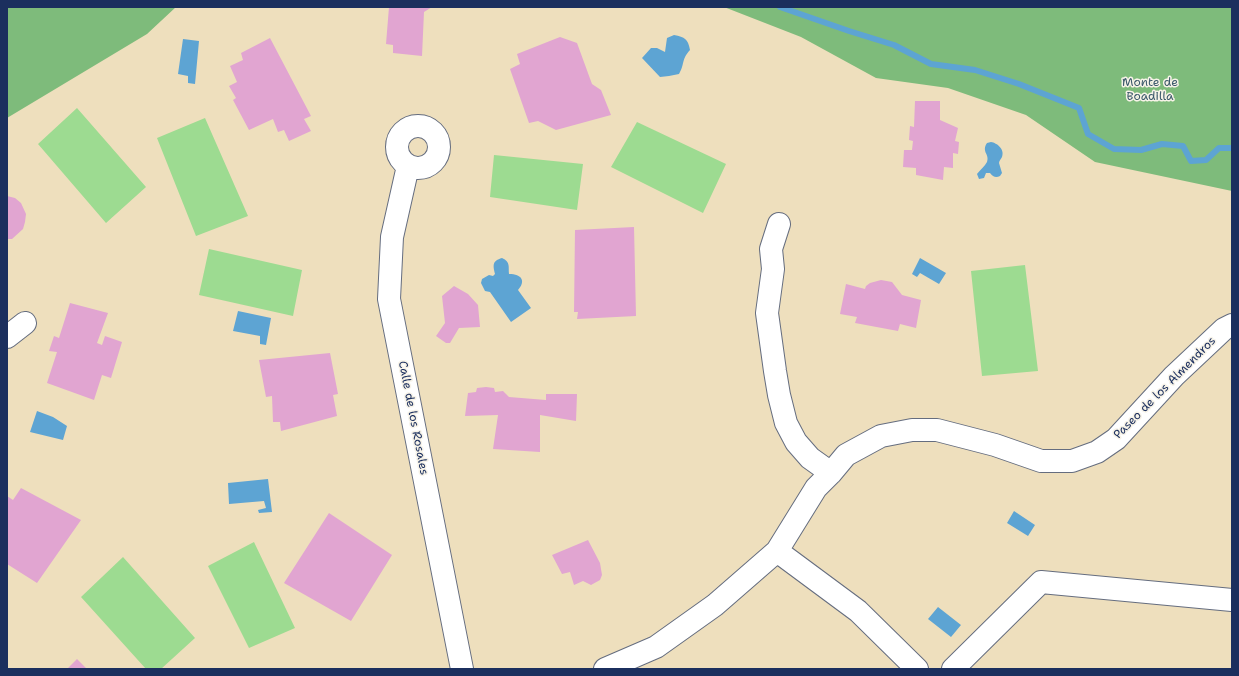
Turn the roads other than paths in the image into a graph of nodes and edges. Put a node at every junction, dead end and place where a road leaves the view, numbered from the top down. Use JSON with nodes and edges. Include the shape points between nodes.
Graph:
{"nodes":[{"id":1,"x":408,"y":166,"type":"dead end"},
{"id":2,"x":779,"y":224,"type":"dead end"},
{"id":3,"x":25,"y":323,"type":"dead end"},
{"id":4,"x":1232,"y":325,"type":"edge"},
{"id":5,"x":7,"y":336,"type":"edge"},
{"id":6,"x":831,"y":473,"type":"junction"},
{"id":7,"x":777,"y":551,"type":"junction"},
{"id":8,"x":1232,"y":600,"type":"edge"},
{"id":9,"x":462,"y":669,"type":"edge"},
{"id":10,"x":605,"y":669,"type":"edge"},
{"id":11,"x":917,"y":669,"type":"edge"},
{"id":12,"x":953,"y":669,"type":"edge"}],
"edges":[{"from":1,"to":9,"type":"street","name":"Calle de los Rosales","via":[[392,237],[389,299]]},
{"from":2,"to":6,"type":"street","via":[[771,250],[773,269],[767,313],[779,395],[786,423],[796,442],[810,458]]},
{"from":3,"to":5,"type":"street"},
{"from":4,"to":6,"type":"street","name":"Paseo de los Almendros","via":[[1224,329],[1174,376],[1116,439],[1097,452],[1072,461],[1041,461],[995,445],[937,430],[912,430],[881,436],[846,455]]},
{"from":6,"to":7,"type":"street","name":"Paseo de los Almendros","via":[[816,488]]},
{"from":7,"to":10,"type":"street","name":"Paseo de los Almendros","via":[[715,605],[656,647]]},
{"from":7,"to":11,"type":"street","via":[[858,611]]},
{"from":8,"to":12,"type":"street","via":[[1041,582]]}]}
